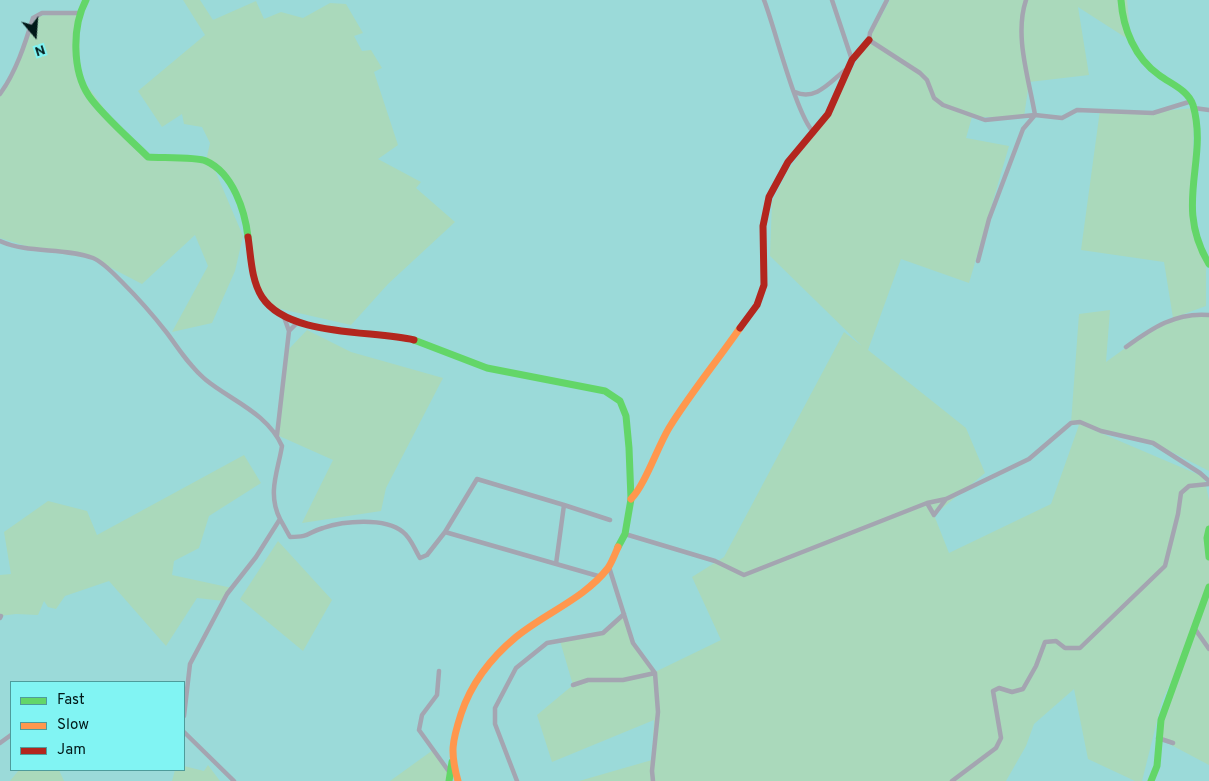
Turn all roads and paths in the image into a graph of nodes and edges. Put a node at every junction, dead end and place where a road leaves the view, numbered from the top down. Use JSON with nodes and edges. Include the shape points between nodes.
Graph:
{"nodes":[{"id":1,"x":86,"y":0,"type":"edge"},
{"id":2,"x":764,"y":0,"type":"edge"},
{"id":3,"x":832,"y":0,"type":"edge"},
{"id":4,"x":887,"y":0,"type":"edge"},
{"id":5,"x":1026,"y":0,"type":"edge"},
{"id":6,"x":1121,"y":0,"type":"edge"},
{"id":7,"x":79,"y":13,"type":"junction"},
{"id":8,"x":869,"y":40,"type":"junction"},
{"id":9,"x":852,"y":60,"type":"junction"},
{"id":10,"x":848,"y":68,"type":"junction"},
{"id":11,"x":795,"y":92,"type":"junction"},
{"id":12,"x":0,"y":94,"type":"edge"},
{"id":13,"x":1193,"y":105,"type":"junction"},
{"id":14,"x":1209,"y":110,"type":"edge"},
{"id":15,"x":1035,"y":116,"type":"junction"},
{"id":16,"x":814,"y":133,"type":"junction"},
{"id":17,"x":0,"y":240,"type":"edge"},
{"id":18,"x":978,"y":261,"type":"dead end"},
{"id":19,"x":1209,"y":264,"type":"edge"},
{"id":20,"x":1209,"y":315,"type":"edge"},
{"id":21,"x":284,"y":317,"type":"junction"},
{"id":22,"x":298,"y":322,"type":"junction"},
{"id":23,"x":289,"y":331,"type":"junction"},
{"id":24,"x":1126,"y":347,"type":"dead end"},
{"id":25,"x":277,"y":435,"type":"junction"},
{"id":26,"x":1209,"y":482,"type":"edge"},
{"id":27,"x":631,"y":499,"type":"junction"},
{"id":28,"x":946,"y":499,"type":"junction"},
{"id":29,"x":927,"y":503,"type":"junction"},
{"id":30,"x":564,"y":505,"type":"junction"},
{"id":31,"x":280,"y":519,"type":"junction"},
{"id":32,"x":610,"y":520,"type":"dead end"},
{"id":33,"x":1209,"y":529,"type":"edge"},
{"id":34,"x":445,"y":532,"type":"junction"},
{"id":35,"x":625,"y":534,"type":"junction"},
{"id":36,"x":1209,"y":557,"type":"edge"},
{"id":37,"x":556,"y":564,"type":"junction"},
{"id":38,"x":609,"y":566,"type":"junction"},
{"id":39,"x":598,"y":576,"type":"junction"},
{"id":40,"x":1209,"y":587,"type":"edge"},
{"id":41,"x":624,"y":614,"type":"junction"},
{"id":42,"x":1194,"y":628,"type":"junction"},
{"id":43,"x":1209,"y":649,"type":"edge"},
{"id":44,"x":439,"y":671,"type":"dead end"},
{"id":45,"x":655,"y":673,"type":"junction"},
{"id":46,"x":573,"y":685,"type":"dead end"},
{"id":47,"x":185,"y":707,"type":"edge"},
{"id":48,"x":185,"y":733,"type":"edge"},
{"id":49,"x":1158,"y":738,"type":"junction"},
{"id":50,"x":1173,"y":743,"type":"dead end"},
{"id":51,"x":452,"y":759,"type":"junction"},
{"id":52,"x":449,"y":777,"type":"edge"},
{"id":53,"x":234,"y":781,"type":"edge"},
{"id":54,"x":458,"y":781,"type":"edge"},
{"id":55,"x":517,"y":781,"type":"edge"},
{"id":56,"x":653,"y":781,"type":"edge"},
{"id":57,"x":952,"y":781,"type":"edge"},
{"id":58,"x":1151,"y":781,"type":"edge"}],
"edges":[{"from":1,"to":7,"type":"street"},
{"from":2,"to":11,"type":"street"},
{"from":3,"to":9,"type":"street"},
{"from":4,"to":8,"type":"street"},
{"from":5,"to":15,"type":"street","via":[[1021,15]]},
{"from":6,"to":13,"type":"street","via":[[1131,41],[1154,72],[1184,91]]},
{"from":7,"to":12,"type":"street","via":[[42,13],[33,18],[26,42]]},
{"from":7,"to":21,"type":"street","via":[[76,41],[80,76],[89,96],[148,157],[206,161],[223,174],[238,196],[246,218],[252,268],[262,297]]},
{"from":8,"to":9,"type":"street"},
{"from":8,"to":15,"type":"street","via":[[920,73],[934,98],[943,105],[985,120]]},
{"from":9,"to":10,"type":"street"},
{"from":10,"to":11,"type":"street","via":[[813,94]]},
{"from":10,"to":16,"type":"street","via":[[828,114]]},
{"from":11,"to":16,"type":"street"},
{"from":13,"to":14,"type":"street"},
{"from":13,"to":15,"type":"street","via":[[1153,113],[1077,110],[1062,118]]},
{"from":13,"to":19,"type":"street","via":[[1197,138],[1193,181],[1194,232]]},
{"from":15,"to":18,"type":"street","via":[[1023,129],[989,219]]},
{"from":16,"to":27,"type":"street","via":[[788,162],[765,209],[764,285],[757,304],[670,428],[638,492]]},
{"from":17,"to":25,"type":"street","via":[[10,246],[94,259],[145,305],[204,379],[257,414]]},
{"from":20,"to":24,"type":"street","via":[[1173,318],[1152,328]]},
{"from":21,"to":22,"type":"street"},
{"from":21,"to":23,"type":"street"},
{"from":22,"to":23,"type":"street"},
{"from":22,"to":27,"type":"street","via":[[340,332],[402,337],[487,368],[604,390],[620,401],[626,416]]},
{"from":23,"to":25,"type":"street"},
{"from":25,"to":31,"type":"street","via":[[282,446],[273,495]]},
{"from":26,"to":28,"type":"street","via":[[1153,443],[1080,422],[1071,423],[1021,464]]},
{"from":26,"to":57,"type":"street","via":[[1189,486],[1181,493],[1165,566],[1106,624],[1080,648],[1073,650],[1056,641],[1045,642],[1023,689],[1012,692],[999,688],[993,692],[1001,738],[996,748]]},
{"from":27,"to":35,"type":"street"},
{"from":28,"to":29,"type":"street"},
{"from":28,"to":29,"type":"street","via":[[934,515]]},
{"from":29,"to":35,"type":"street","via":[[744,576],[715,561]]},
{"from":30,"to":32,"type":"street"},
{"from":30,"to":34,"type":"street","via":[[477,479]]},
{"from":30,"to":37,"type":"street"},
{"from":31,"to":34,"type":"street","via":[[290,537],[306,537],[321,528],[357,521],[395,528],[404,532],[420,558],[427,555]]},
{"from":31,"to":47,"type":"street","via":[[227,594],[190,664]]},
{"from":33,"to":36,"type":"street"},
{"from":34,"to":37,"type":"street"},
{"from":35,"to":38,"type":"street"},
{"from":37,"to":39,"type":"street"},
{"from":38,"to":39,"type":"street"},
{"from":38,"to":41,"type":"street"},
{"from":39,"to":51,"type":"street","via":[[573,600],[517,636],[487,666],[459,714]]},
{"from":40,"to":42,"type":"street"},
{"from":41,"to":45,"type":"street","via":[[633,643]]},
{"from":41,"to":55,"type":"street","via":[[603,633],[547,643],[516,668],[495,708],[495,724]]},
{"from":42,"to":43,"type":"street"},
{"from":42,"to":49,"type":"street","via":[[1175,676]]},
{"from":44,"to":52,"type":"street","via":[[437,695],[422,715],[418,730]]},
{"from":45,"to":46,"type":"street","via":[[628,679],[588,680]]},
{"from":45,"to":56,"type":"street","via":[[658,712]]},
{"from":48,"to":53,"type":"street"},
{"from":49,"to":50,"type":"street"},
{"from":49,"to":58,"type":"street","via":[[1157,766]]},
{"from":51,"to":52,"type":"street"},
{"from":51,"to":54,"type":"street"}]}
